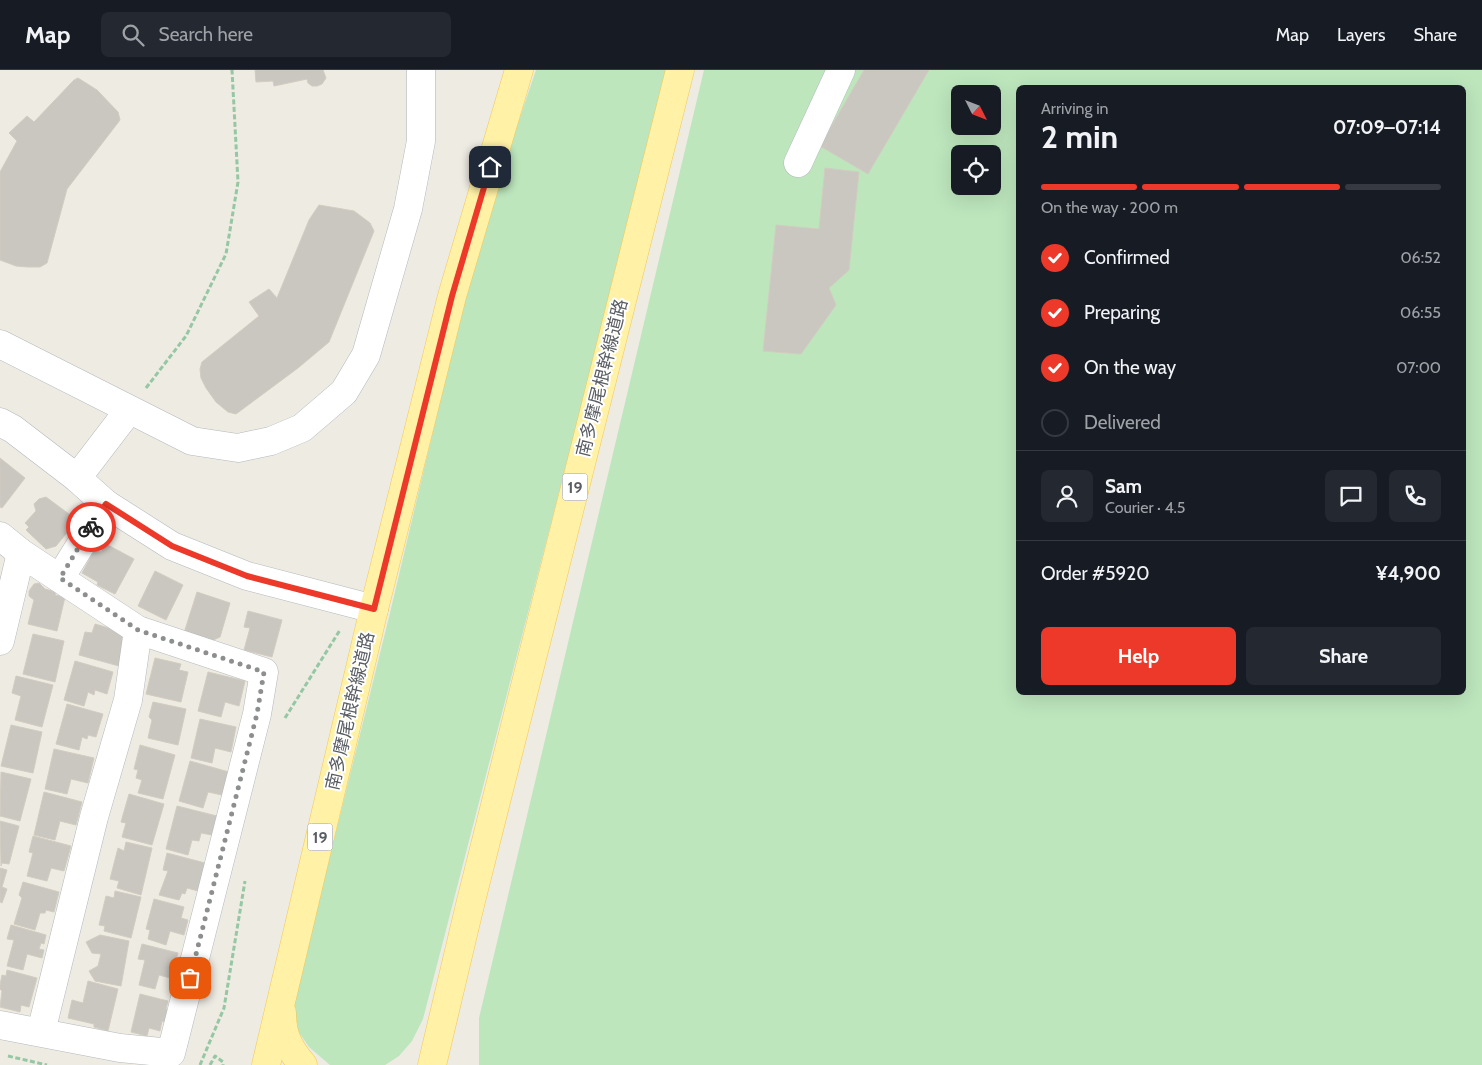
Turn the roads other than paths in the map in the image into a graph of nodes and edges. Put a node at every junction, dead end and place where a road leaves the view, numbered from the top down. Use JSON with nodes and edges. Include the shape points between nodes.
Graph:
{"nodes":[{"id":1,"x":421,"y":70,"type":"edge"},
{"id":2,"x":519,"y":70,"type":"edge"},
{"id":3,"x":680,"y":70,"type":"edge"},
{"id":4,"x":841,"y":70,"type":"edge"},
{"id":5,"x":798,"y":162,"type":"dead end"},
{"id":6,"x":0,"y":344,"type":"edge"},
{"id":7,"x":129,"y":410,"type":"junction"},
{"id":8,"x":0,"y":422,"type":"edge"},
{"id":9,"x":76,"y":478,"type":"junction"},
{"id":10,"x":106,"y":504,"type":"junction"},
{"id":11,"x":0,"y":536,"type":"edge"},
{"id":12,"x":22,"y":553,"type":"junction"},
{"id":13,"x":60,"y":578,"type":"junction"},
{"id":14,"x":374,"y":609,"type":"junction"},
{"id":15,"x":138,"y":630,"type":"junction"},
{"id":16,"x":0,"y":641,"type":"edge"},
{"id":17,"x":282,"y":998,"type":"junction"},
{"id":18,"x":442,"y":1023,"type":"junction"},
{"id":19,"x":0,"y":1025,"type":"edge"},
{"id":20,"x":41,"y":1032,"type":"junction"},
{"id":21,"x":266,"y":1065,"type":"edge"},
{"id":22,"x":304,"y":1065,"type":"edge"},
{"id":23,"x":411,"y":1065,"type":"edge"},
{"id":24,"x":432,"y":1065,"type":"edge"}],
"edges":[{"from":1,"to":7,"type":"street","via":[[421,141],[408,209],[366,355],[344,392],[302,428],[271,441],[238,448],[192,441]]},
{"from":2,"to":14,"type":"main road","name":"南多摩尾根幹線道路","number":"19","via":[[452,296]]},
{"from":3,"to":18,"type":"main road","name":"南多摩尾根幹線道路","number":"19"},
{"from":4,"to":5,"type":"street"},
{"from":6,"to":7,"type":"street"},
{"from":7,"to":9,"type":"street"},
{"from":8,"to":9,"type":"street"},
{"from":9,"to":10,"type":"street"},
{"from":10,"to":13,"type":"street"},
{"from":10,"to":14,"type":"street","via":[[172,546],[238,573]]},
{"from":11,"to":12,"type":"street"},
{"from":12,"to":13,"type":"street"},
{"from":12,"to":16,"type":"street"},
{"from":13,"to":15,"type":"street"},
{"from":14,"to":17,"type":"main road","name":"南多摩尾根幹線道路","number":"19"},
{"from":15,"to":20,"type":"street","via":[[128,700],[94,817]]},
{"from":15,"to":20,"type":"street","via":[[264,672],[257,714],[171,1054],[120,1048]]},
{"from":17,"to":21,"type":"main road","name":"南多摩尾根幹線道路","number":"19"},
{"from":17,"to":22,"type":"main road","number":"19","via":[[285,1040]]},
{"from":18,"to":23,"type":"main road","number":"19","via":[[421,1057]]},
{"from":18,"to":24,"type":"main road","name":"南多摩尾根幹線道路","number":"19"},
{"from":19,"to":20,"type":"street"}]}
